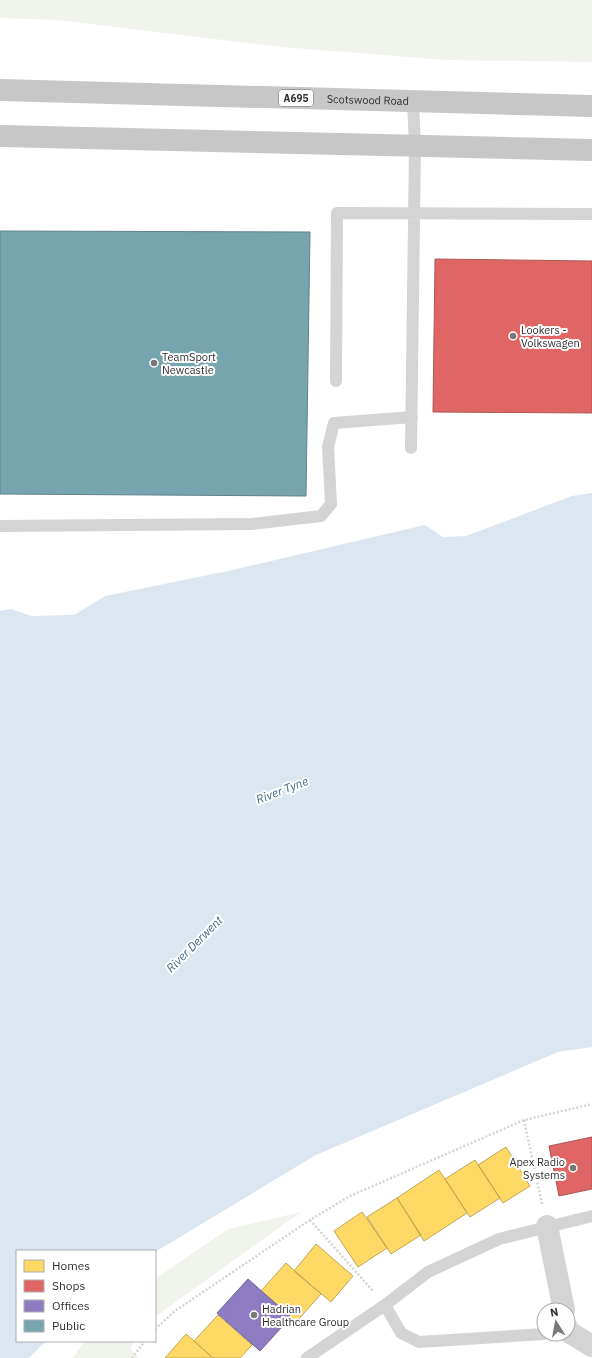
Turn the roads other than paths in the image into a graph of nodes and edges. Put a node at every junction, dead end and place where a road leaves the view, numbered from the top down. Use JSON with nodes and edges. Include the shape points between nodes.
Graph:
{"nodes":[{"id":1,"x":0,"y":90,"type":"edge"},
{"id":2,"x":413,"y":102,"type":"junction"},
{"id":3,"x":592,"y":106,"type":"edge"},
{"id":4,"x":0,"y":136,"type":"edge"},
{"id":5,"x":415,"y":147,"type":"junction"},
{"id":6,"x":592,"y":150,"type":"edge"},
{"id":7,"x":414,"y":213,"type":"junction"},
{"id":8,"x":592,"y":214,"type":"edge"},
{"id":9,"x":336,"y":380,"type":"dead end"},
{"id":10,"x":412,"y":417,"type":"junction"},
{"id":11,"x":411,"y":448,"type":"dead end"},
{"id":12,"x":0,"y":526,"type":"edge"},
{"id":13,"x":592,"y":1216,"type":"edge"},
{"id":14,"x":547,"y":1226,"type":"junction"},
{"id":15,"x":562,"y":1302,"type":"edge"},
{"id":16,"x":385,"y":1305,"type":"junction"},
{"id":17,"x":536,"y":1335,"type":"edge"},
{"id":18,"x":576,"y":1336,"type":"edge"},
{"id":19,"x":592,"y":1346,"type":"edge"},
{"id":20,"x":307,"y":1358,"type":"edge"}],
"edges":[{"from":1,"to":2,"type":"main road","name":"Scotswood Road","number":"A695"},
{"from":2,"to":3,"type":"main road","name":"Scotswood Road","number":"A695"},
{"from":2,"to":5,"type":"lane"},
{"from":4,"to":5,"type":"main road"},
{"from":5,"to":6,"type":"main road"},
{"from":5,"to":7,"type":"lane"},
{"from":7,"to":8,"type":"lane"},
{"from":7,"to":9,"type":"lane","via":[[337,213]]},
{"from":7,"to":10,"type":"lane"},
{"from":10,"to":11,"type":"lane"},
{"from":10,"to":12,"type":"lane","via":[[334,423],[328,447],[331,504],[321,516],[252,524]]},
{"from":13,"to":14,"type":"lane"},
{"from":14,"to":15,"type":"street"},
{"from":14,"to":16,"type":"lane","via":[[499,1239],[428,1272]]},
{"from":16,"to":17,"type":"lane","via":[[402,1333],[419,1342]]},
{"from":16,"to":20,"type":"lane"},
{"from":18,"to":19,"type":"street"}]}
